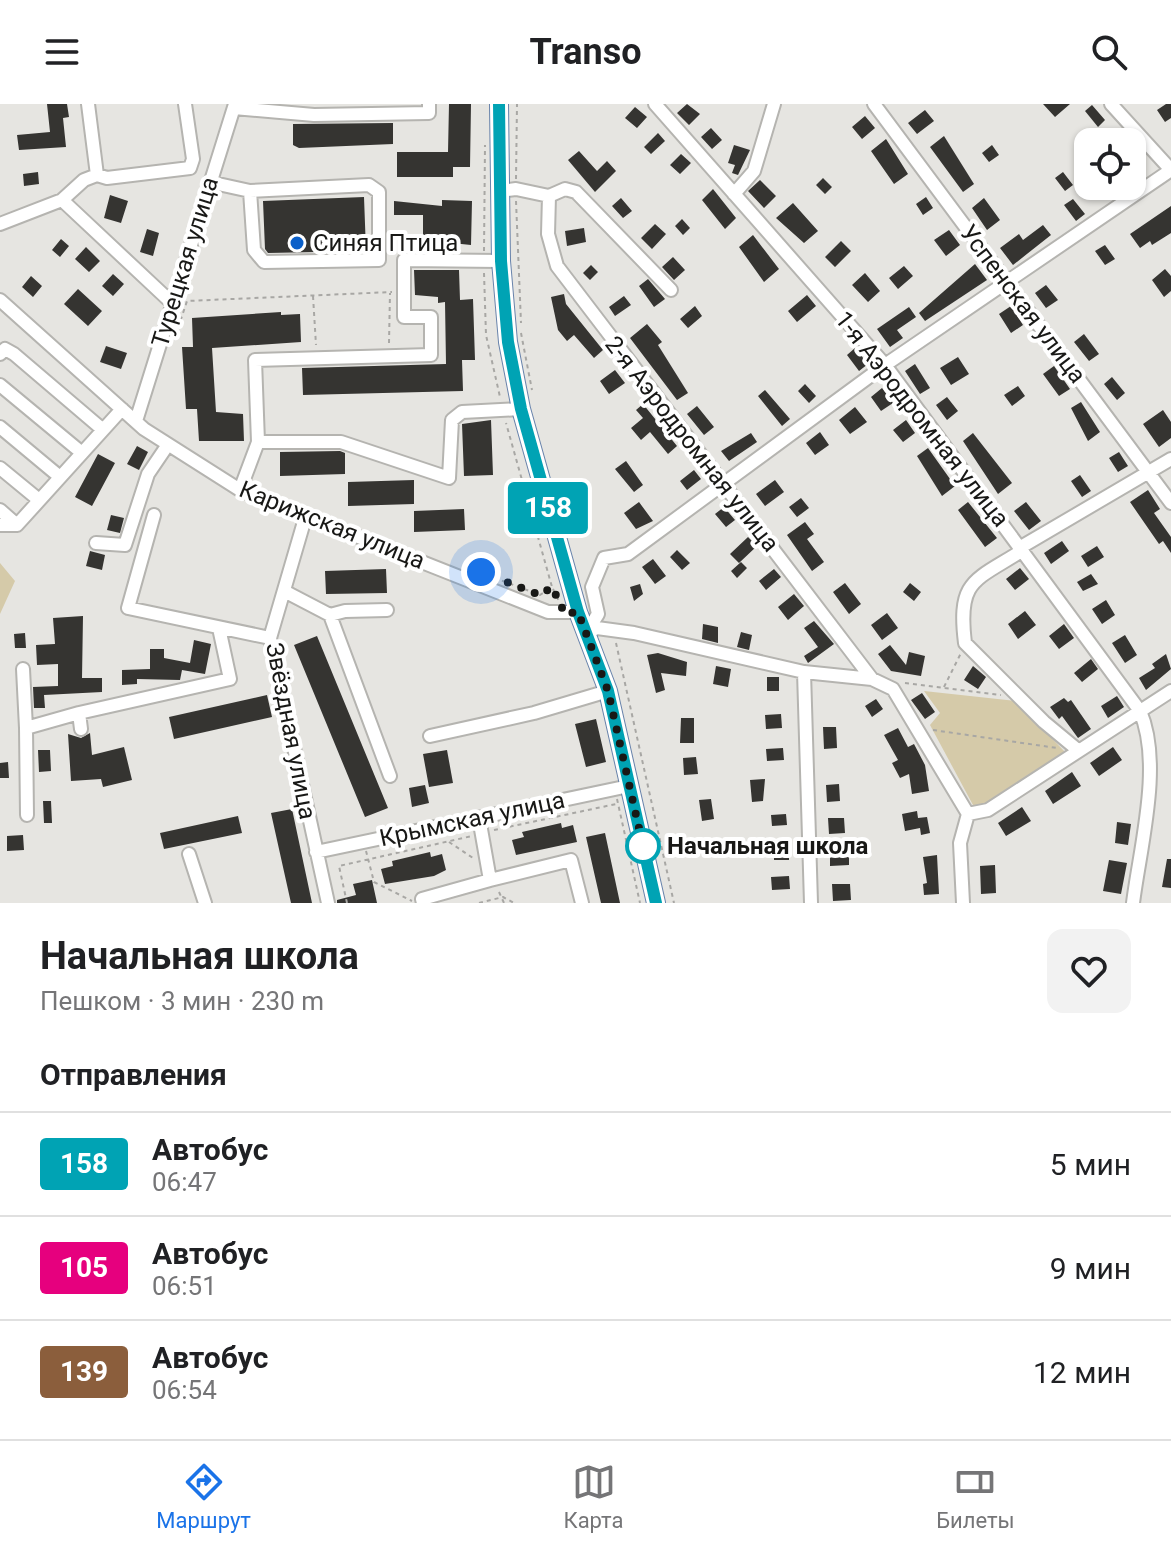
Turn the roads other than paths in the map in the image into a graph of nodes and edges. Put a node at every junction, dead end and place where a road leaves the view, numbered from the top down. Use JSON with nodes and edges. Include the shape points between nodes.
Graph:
{"nodes":[{"id":1,"x":88,"y":104,"type":"edge"},
{"id":2,"x":185,"y":104,"type":"edge"},
{"id":3,"x":429,"y":104,"type":"edge"},
{"id":4,"x":499,"y":104,"type":"edge"},
{"id":5,"x":655,"y":104,"type":"edge"},
{"id":6,"x":774,"y":104,"type":"edge"},
{"id":7,"x":874,"y":104,"type":"edge"},
{"id":8,"x":1111,"y":104,"type":"edge"},
{"id":9,"x":234,"y":106,"type":"edge"},
{"id":10,"x":314,"y":109,"type":"edge"},
{"id":11,"x":1171,"y":170,"type":"edge"},
{"id":12,"x":97,"y":175,"type":"junction"},
{"id":13,"x":209,"y":182,"type":"junction"},
{"id":14,"x":507,"y":190,"type":"junction"},
{"id":15,"x":250,"y":191,"type":"junction"},
{"id":16,"x":734,"y":194,"type":"junction"},
{"id":17,"x":549,"y":196,"type":"junction"},
{"id":18,"x":62,"y":200,"type":"junction"},
{"id":19,"x":0,"y":224,"type":"edge"},
{"id":20,"x":492,"y":261,"type":"junction"},
{"id":21,"x":1006,"y":282,"type":"junction"},
{"id":22,"x":671,"y":290,"type":"dead end"},
{"id":23,"x":0,"y":300,"type":"edge"},
{"id":24,"x":173,"y":304,"type":"junction"},
{"id":25,"x":0,"y":354,"type":"edge"},
{"id":26,"x":885,"y":365,"type":"junction"},
{"id":27,"x":0,"y":385,"type":"edge"},
{"id":28,"x":122,"y":409,"type":"junction"},
{"id":29,"x":521,"y":409,"type":"junction"},
{"id":30,"x":136,"y":421,"type":"junction"},
{"id":31,"x":0,"y":427,"type":"edge"},
{"id":32,"x":102,"y":429,"type":"junction"},
{"id":33,"x":258,"y":442,"type":"junction"},
{"id":34,"x":167,"y":446,"type":"junction"},
{"id":35,"x":82,"y":453,"type":"junction"},
{"id":36,"x":1171,"y":459,"type":"edge"},
{"id":37,"x":0,"y":468,"type":"edge"},
{"id":38,"x":1148,"y":472,"type":"junction"},
{"id":39,"x":60,"y":477,"type":"junction"},
{"id":40,"x":723,"y":481,"type":"junction"},
{"id":41,"x":240,"y":490,"type":"junction"},
{"id":42,"x":39,"y":500,"type":"junction"},
{"id":43,"x":1171,"y":503,"type":"edge"},
{"id":44,"x":0,"y":510,"type":"edge"},
{"id":45,"x":154,"y":515,"type":"dead end"},
{"id":46,"x":306,"y":515,"type":"junction"},
{"id":47,"x":0,"y":525,"type":"edge"},
{"id":48,"x":17,"y":525,"type":"junction"},
{"id":49,"x":96,"y":543,"type":"dead end"},
{"id":50,"x":1022,"y":548,"type":"junction"},
{"id":51,"x":284,"y":591,"type":"junction"},
{"id":52,"x":387,"y":610,"type":"dead end"},
{"id":53,"x":572,"y":613,"type":"junction"},
{"id":54,"x":330,"y":615,"type":"junction"},
{"id":55,"x":219,"y":628,"type":"junction"},
{"id":56,"x":586,"y":633,"type":"junction"},
{"id":57,"x":270,"y":638,"type":"junction"},
{"id":58,"x":23,"y":669,"type":"dead end"},
{"id":59,"x":804,"y":672,"type":"junction"},
{"id":60,"x":872,"y":679,"type":"junction"},
{"id":61,"x":608,"y":691,"type":"junction"},
{"id":62,"x":1171,"y":691,"type":"edge"},
{"id":63,"x":1140,"y":711,"type":"junction"},
{"id":64,"x":79,"y":713,"type":"junction"},
{"id":65,"x":26,"y":728,"type":"junction"},
{"id":66,"x":81,"y":729,"type":"dead end"},
{"id":67,"x":430,"y":736,"type":"dead end"},
{"id":68,"x":1079,"y":751,"type":"junction"},
{"id":69,"x":390,"y":776,"type":"dead end"},
{"id":70,"x":624,"y":786,"type":"junction"},
{"id":71,"x":968,"y":814,"type":"junction"},
{"id":72,"x":27,"y":815,"type":"dead end"},
{"id":73,"x":479,"y":818,"type":"junction"},
{"id":74,"x":316,"y":852,"type":"junction"},
{"id":75,"x":189,"y":854,"type":"dead end"},
{"id":76,"x":490,"y":880,"type":"junction"},
{"id":77,"x":205,"y":903,"type":"edge"},
{"id":78,"x":328,"y":903,"type":"edge"},
{"id":79,"x":423,"y":903,"type":"edge"},
{"id":80,"x":582,"y":903,"type":"edge"},
{"id":81,"x":656,"y":903,"type":"edge"},
{"id":82,"x":811,"y":903,"type":"edge"},
{"id":83,"x":963,"y":903,"type":"edge"},
{"id":84,"x":1133,"y":903,"type":"edge"}],
"edges":[{"from":1,"to":12,"type":"street"},
{"from":2,"to":12,"type":"street","via":[[190,168]]},
{"from":3,"to":10,"type":"street","via":[[429,113]]},
{"from":4,"to":14,"type":"main road"},
{"from":5,"to":16,"type":"street","name":"1-я Аэродромная улица"},
{"from":6,"to":16,"type":"street","via":[[754,171]]},
{"from":7,"to":21,"type":"street","name":"Успенская улица"},
{"from":8,"to":11,"type":"street"},
{"from":9,"to":10,"type":"street"},
{"from":9,"to":13,"type":"street","name":"Турецкая улица"},
{"from":11,"to":21,"type":"street"},
{"from":12,"to":18,"type":"street"},
{"from":13,"to":15,"type":"street"},
{"from":13,"to":24,"type":"street","name":"Турецкая улица"},
{"from":14,"to":17,"type":"street"},
{"from":14,"to":20,"type":"main road"},
{"from":15,"to":15,"type":"street","via":[[254,250],[264,262],[379,260],[379,192],[369,185]]},
{"from":16,"to":26,"type":"street","name":"1-я Аэродромная улица"},
{"from":17,"to":22,"type":"street","via":[[565,189],[576,192]]},
{"from":17,"to":40,"type":"street","name":"2-я Аэродромная улица","via":[[548,234],[557,266]]},
{"from":18,"to":19,"type":"street"},
{"from":18,"to":24,"type":"street"},
{"from":20,"to":29,"type":"main road"},
{"from":20,"to":33,"type":"street","via":[[404,260],[404,317],[431,317],[431,355],[255,360]]},
{"from":21,"to":26,"type":"street"},
{"from":21,"to":38,"type":"street","name":"Успенская улица"},
{"from":23,"to":28,"type":"street","name":"Карижская улица"},
{"from":24,"to":30,"type":"street","name":"Турецкая улица"},
{"from":25,"to":32,"type":"street","via":[[5,349],[14,354]]},
{"from":26,"to":40,"type":"street"},
{"from":26,"to":50,"type":"street","name":"1-я Аэродромная улица"},
{"from":27,"to":35,"type":"street"},
{"from":28,"to":30,"type":"street","name":"Карижская улица"},
{"from":28,"to":32,"type":"street"},
{"from":29,"to":33,"type":"street","via":[[462,412],[452,420],[449,478],[341,442]]},
{"from":29,"to":53,"type":"main road"},
{"from":30,"to":34,"type":"street","name":"Карижская улица"},
{"from":31,"to":39,"type":"street"},
{"from":32,"to":35,"type":"street"},
{"from":33,"to":41,"type":"street"},
{"from":34,"to":41,"type":"street","name":"Карижская улица"},
{"from":34,"to":49,"type":"street","via":[[148,474],[125,545]]},
{"from":35,"to":39,"type":"street"},
{"from":36,"to":38,"type":"street"},
{"from":37,"to":42,"type":"street"},
{"from":38,"to":43,"type":"street","name":"Успенская улица"},
{"from":38,"to":50,"type":"street"},
{"from":39,"to":42,"type":"street"},
{"from":40,"to":56,"type":"street","via":[[628,554],[604,558],[592,587],[598,614]]},
{"from":40,"to":60,"type":"street","name":"2-я Аэродромная улица"},
{"from":41,"to":46,"type":"street","name":"Карижская улица"},
{"from":42,"to":48,"type":"street"},
{"from":44,"to":48,"type":"street"},
{"from":45,"to":55,"type":"street","via":[[128,608]]},
{"from":46,"to":51,"type":"street","name":"Звёздная улица"},
{"from":46,"to":53,"type":"street","name":"Карижская улица","via":[[548,612]]},
{"from":47,"to":48,"type":"street"},
{"from":50,"to":63,"type":"street","name":"1-я Аэродромная улица"},
{"from":50,"to":68,"type":"street","via":[[971,583],[963,595],[965,643]]},
{"from":51,"to":54,"type":"street"},
{"from":51,"to":57,"type":"street","name":"Звёздная улица"},
{"from":52,"to":54,"type":"street"},
{"from":53,"to":56,"type":"main road"},
{"from":54,"to":69,"type":"street"},
{"from":55,"to":57,"type":"street"},
{"from":55,"to":64,"type":"street","via":[[230,679]]},
{"from":56,"to":59,"type":"street","via":[[614,630]]},
{"from":56,"to":61,"type":"main road"},
{"from":57,"to":74,"type":"street","name":"Звёздная улица"},
{"from":58,"to":65,"type":"street"},
{"from":59,"to":60,"type":"street"},
{"from":59,"to":82,"type":"street"},
{"from":60,"to":71,"type":"street","name":"2-я Аэродромная улица","via":[[893,689]]},
{"from":61,"to":67,"type":"street"},
{"from":61,"to":70,"type":"main road"},
{"from":62,"to":63,"type":"street"},
{"from":63,"to":68,"type":"street"},
{"from":63,"to":84,"type":"street","via":[[1150,733],[1150,763]]},
{"from":64,"to":65,"type":"street"},
{"from":64,"to":66,"type":"street"},
{"from":65,"to":72,"type":"street"},
{"from":68,"to":71,"type":"street","via":[[988,810]]},
{"from":70,"to":73,"type":"street","name":"Крымская улица"},
{"from":70,"to":81,"type":"main road"},
{"from":71,"to":83,"type":"street","via":[[960,843]]},
{"from":73,"to":74,"type":"street","name":"Крымская улица"},
{"from":73,"to":76,"type":"street"},
{"from":74,"to":78,"type":"street","name":"Звёздная улица"},
{"from":75,"to":77,"type":"street"},
{"from":76,"to":79,"type":"street","via":[[422,899]]},
{"from":76,"to":80,"type":"street","via":[[571,860]]}]}
